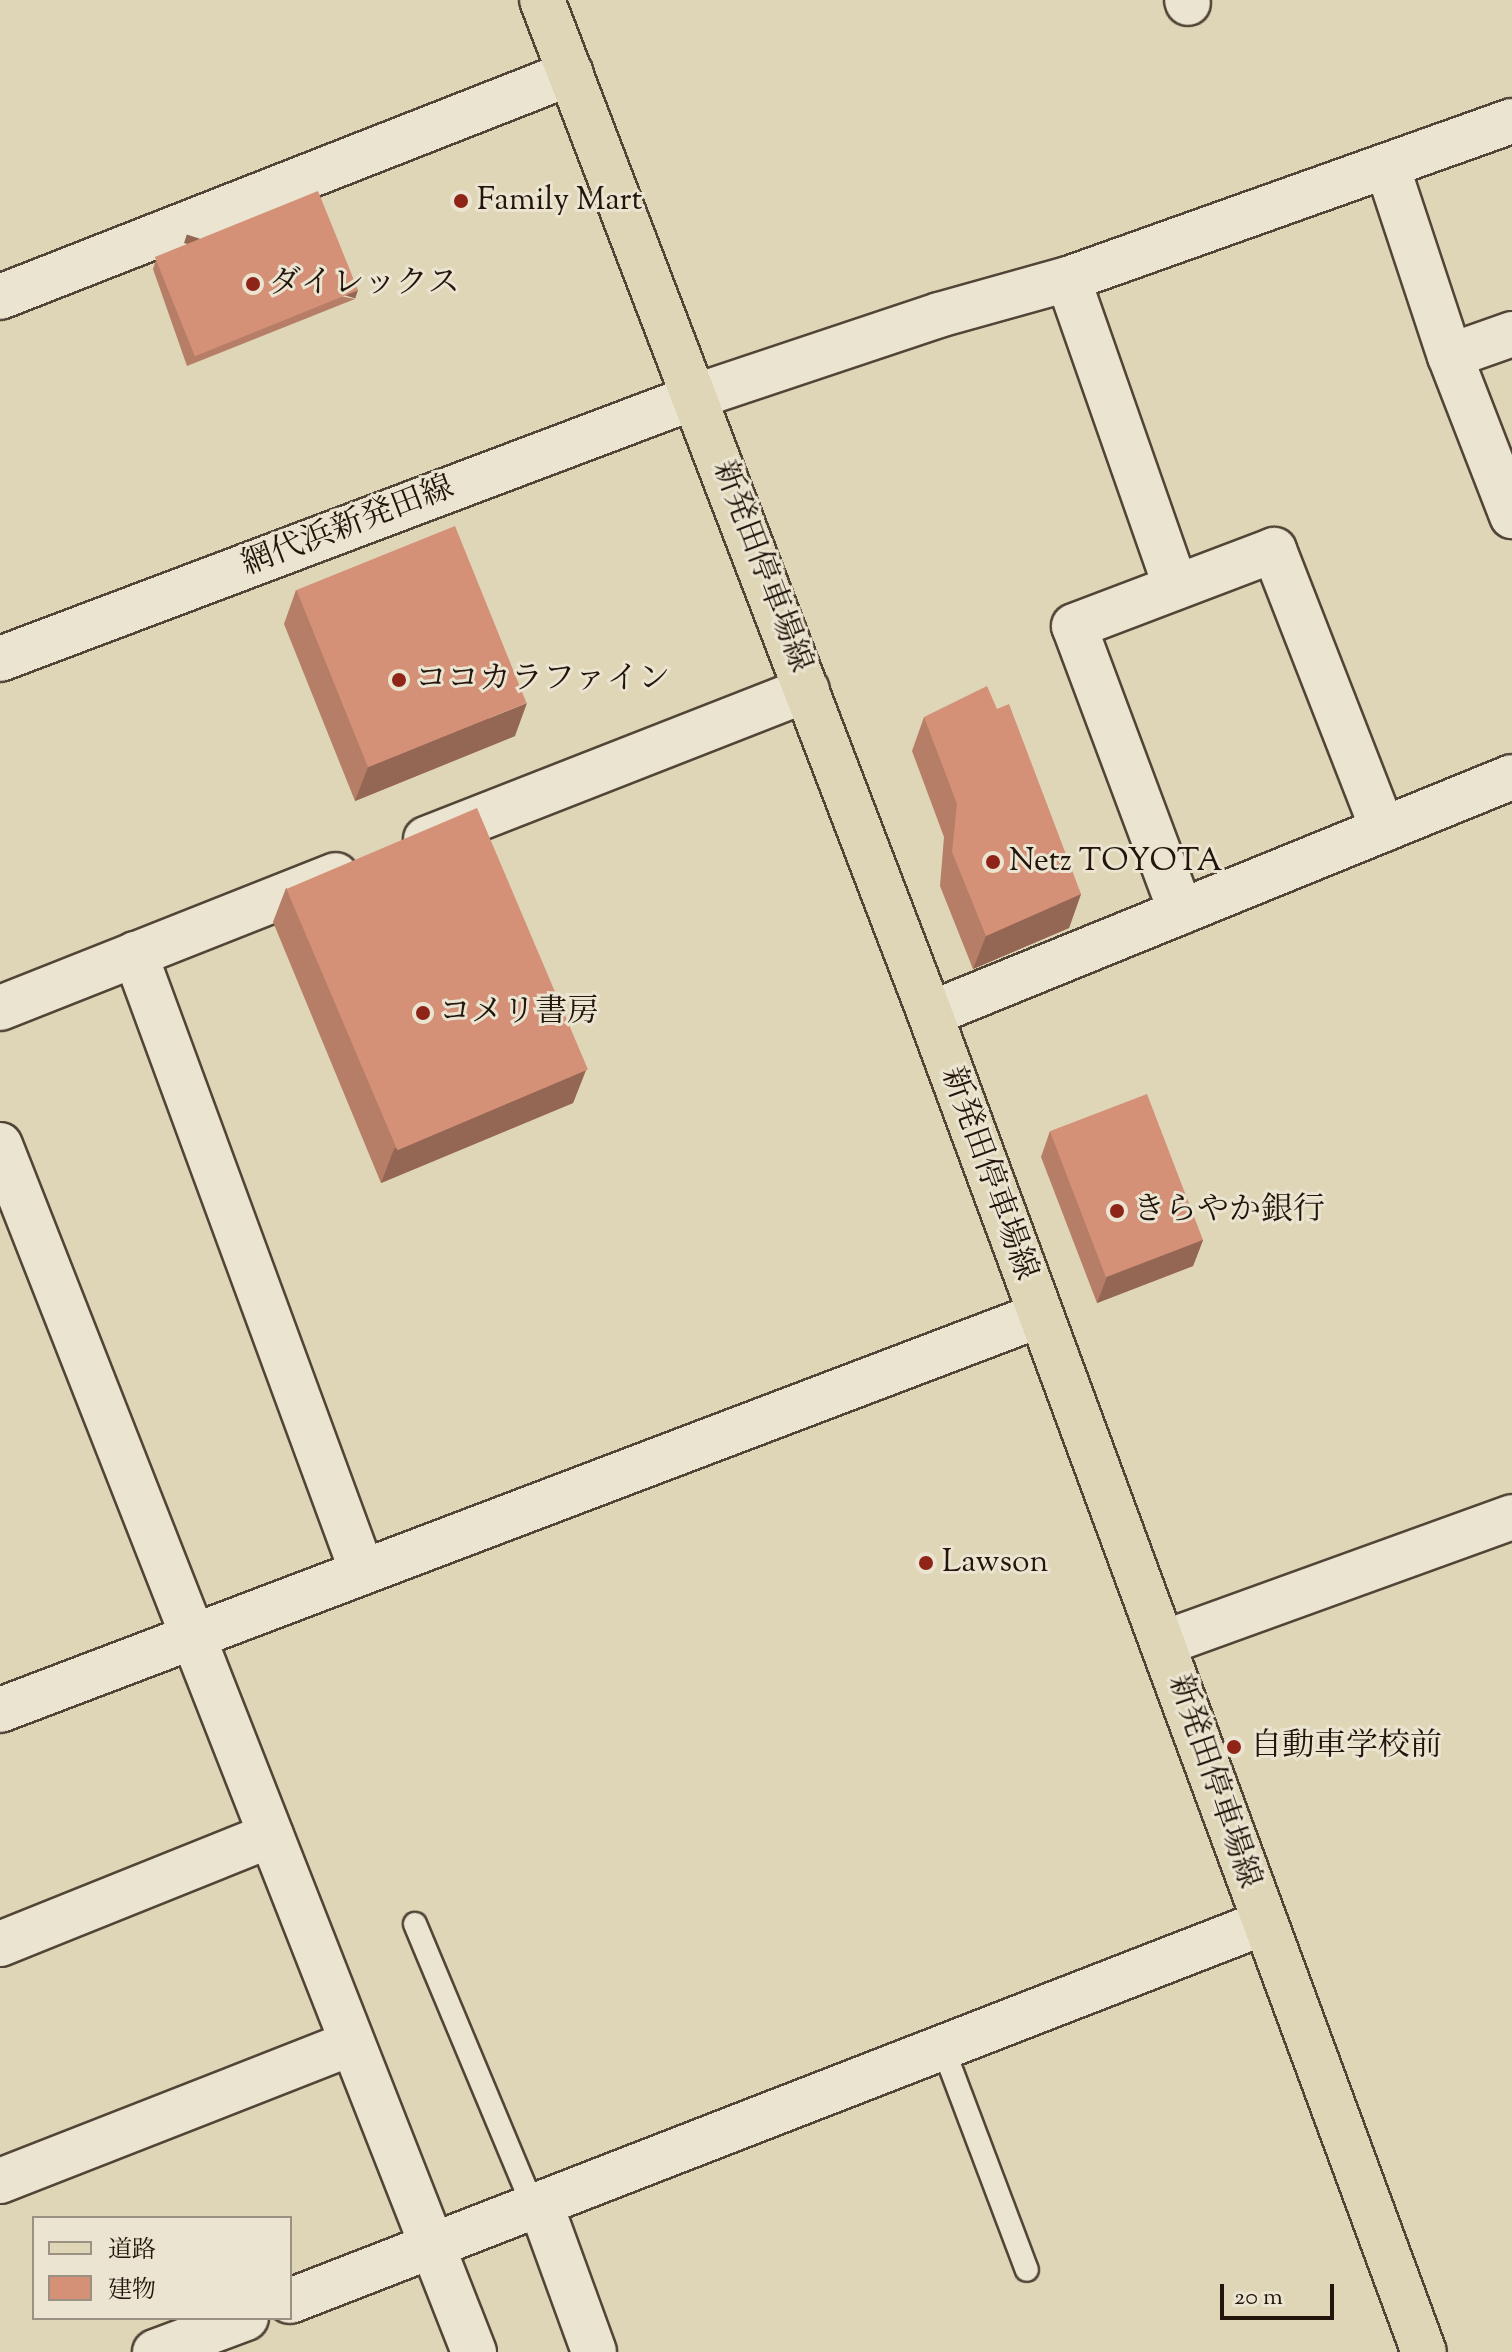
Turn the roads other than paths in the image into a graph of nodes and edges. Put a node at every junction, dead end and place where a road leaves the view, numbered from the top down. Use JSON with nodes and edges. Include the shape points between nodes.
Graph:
{"nodes":[{"id":1,"x":542,"y":0,"type":"edge"},
{"id":2,"x":571,"y":73,"type":"junction"},
{"id":3,"x":1512,"y":121,"type":"edge"},
{"id":4,"x":1387,"y":166,"type":"junction"},
{"id":5,"x":1068,"y":279,"type":"junction"},
{"id":6,"x":0,"y":297,"type":"edge"},
{"id":7,"x":1512,"y":334,"type":"edge"},
{"id":8,"x":1450,"y":356,"type":"junction"},
{"id":9,"x":697,"y":396,"type":"junction"},
{"id":10,"x":1512,"y":516,"type":"edge"},
{"id":11,"x":1176,"y":587,"type":"junction"},
{"id":12,"x":0,"y":659,"type":"edge"},
{"id":13,"x":807,"y":690,"type":"junction"},
{"id":14,"x":1512,"y":777,"type":"edge"},
{"id":15,"x":1383,"y":830,"type":"junction"},
{"id":16,"x":1181,"y":912,"type":"junction"},
{"id":17,"x":135,"y":954,"type":"junction"},
{"id":18,"x":0,"y":1008,"type":"edge"},
{"id":19,"x":930,"y":1014,"type":"junction"},
{"id":20,"x":0,"y":1145,"type":"edge"},
{"id":21,"x":16,"y":1228,"type":"edge"},
{"id":22,"x":1040,"y":1315,"type":"junction"},
{"id":23,"x":1512,"y":1517,"type":"edge"},
{"id":24,"x":362,"y":1571,"type":"junction"},
{"id":25,"x":193,"y":1635,"type":"junction"},
{"id":26,"x":1164,"y":1643,"type":"junction"},
{"id":27,"x":0,"y":1710,"type":"edge"},
{"id":28,"x":271,"y":1835,"type":"junction"},
{"id":29,"x":1263,"y":1923,"type":"junction"},
{"id":30,"x":415,"y":1924,"type":"dead end"},
{"id":31,"x":0,"y":1944,"type":"edge"},
{"id":32,"x":352,"y":2043,"type":"junction"},
{"id":33,"x":943,"y":2048,"type":"junction"},
{"id":34,"x":0,"y":2181,"type":"edge"},
{"id":35,"x":538,"y":2207,"type":"junction"},
{"id":36,"x":432,"y":2248,"type":"junction"},
{"id":37,"x":1027,"y":2270,"type":"dead end"},
{"id":38,"x":292,"y":2300,"type":"edge"},
{"id":39,"x":241,"y":2320,"type":"edge"},
{"id":40,"x":155,"y":2352,"type":"edge"},
{"id":41,"x":474,"y":2352,"type":"edge"},
{"id":42,"x":594,"y":2352,"type":"edge"},
{"id":43,"x":1424,"y":2352,"type":"edge"}],
"edges":[{"from":1,"to":2,"type":"main road","name":"新発田停車場線"},
{"from":2,"to":6,"type":"street"},
{"from":2,"to":9,"type":"main road","name":"新発田停車場線"},
{"from":3,"to":4,"type":"street","name":"網代浜新発田線"},
{"from":4,"to":5,"type":"street","name":"網代浜新発田線"},
{"from":4,"to":8,"type":"street"},
{"from":5,"to":9,"type":"street","name":"網代浜新発田線","via":[[939,315]]},
{"from":5,"to":11,"type":"street"},
{"from":7,"to":8,"type":"street"},
{"from":8,"to":10,"type":"street"},
{"from":9,"to":12,"type":"street","name":"網代浜新発田線"},
{"from":9,"to":13,"type":"main road","name":"新発田停車場線"},
{"from":11,"to":15,"type":"street","via":[[1274,550]]},
{"from":11,"to":16,"type":"street","via":[[1074,626]]},
{"from":13,"to":17,"type":"street"},
{"from":13,"to":19,"type":"main road","name":"新発田停車場線"},
{"from":14,"to":15,"type":"street"},
{"from":15,"to":16,"type":"street"},
{"from":16,"to":19,"type":"street"},
{"from":17,"to":18,"type":"street"},
{"from":17,"to":24,"type":"street"},
{"from":19,"to":22,"type":"main road","name":"新発田停車場線"},
{"from":20,"to":21,"type":"street"},
{"from":21,"to":25,"type":"street"},
{"from":22,"to":24,"type":"street"},
{"from":22,"to":26,"type":"main road","name":"新発田停車場線"},
{"from":23,"to":26,"type":"street"},
{"from":24,"to":25,"type":"street"},
{"from":25,"to":27,"type":"street"},
{"from":25,"to":28,"type":"street"},
{"from":26,"to":29,"type":"main road","name":"新発田停車場線"},
{"from":28,"to":31,"type":"street"},
{"from":28,"to":32,"type":"street"},
{"from":29,"to":33,"type":"street"},
{"from":29,"to":43,"type":"main road","name":"新発田停車場線"},
{"from":30,"to":35,"type":"lane"},
{"from":32,"to":34,"type":"street"},
{"from":32,"to":36,"type":"street"},
{"from":33,"to":35,"type":"street"},
{"from":33,"to":37,"type":"lane"},
{"from":35,"to":36,"type":"street"},
{"from":35,"to":42,"type":"street"},
{"from":36,"to":38,"type":"street"},
{"from":36,"to":41,"type":"street"},
{"from":39,"to":40,"type":"street"}]}
